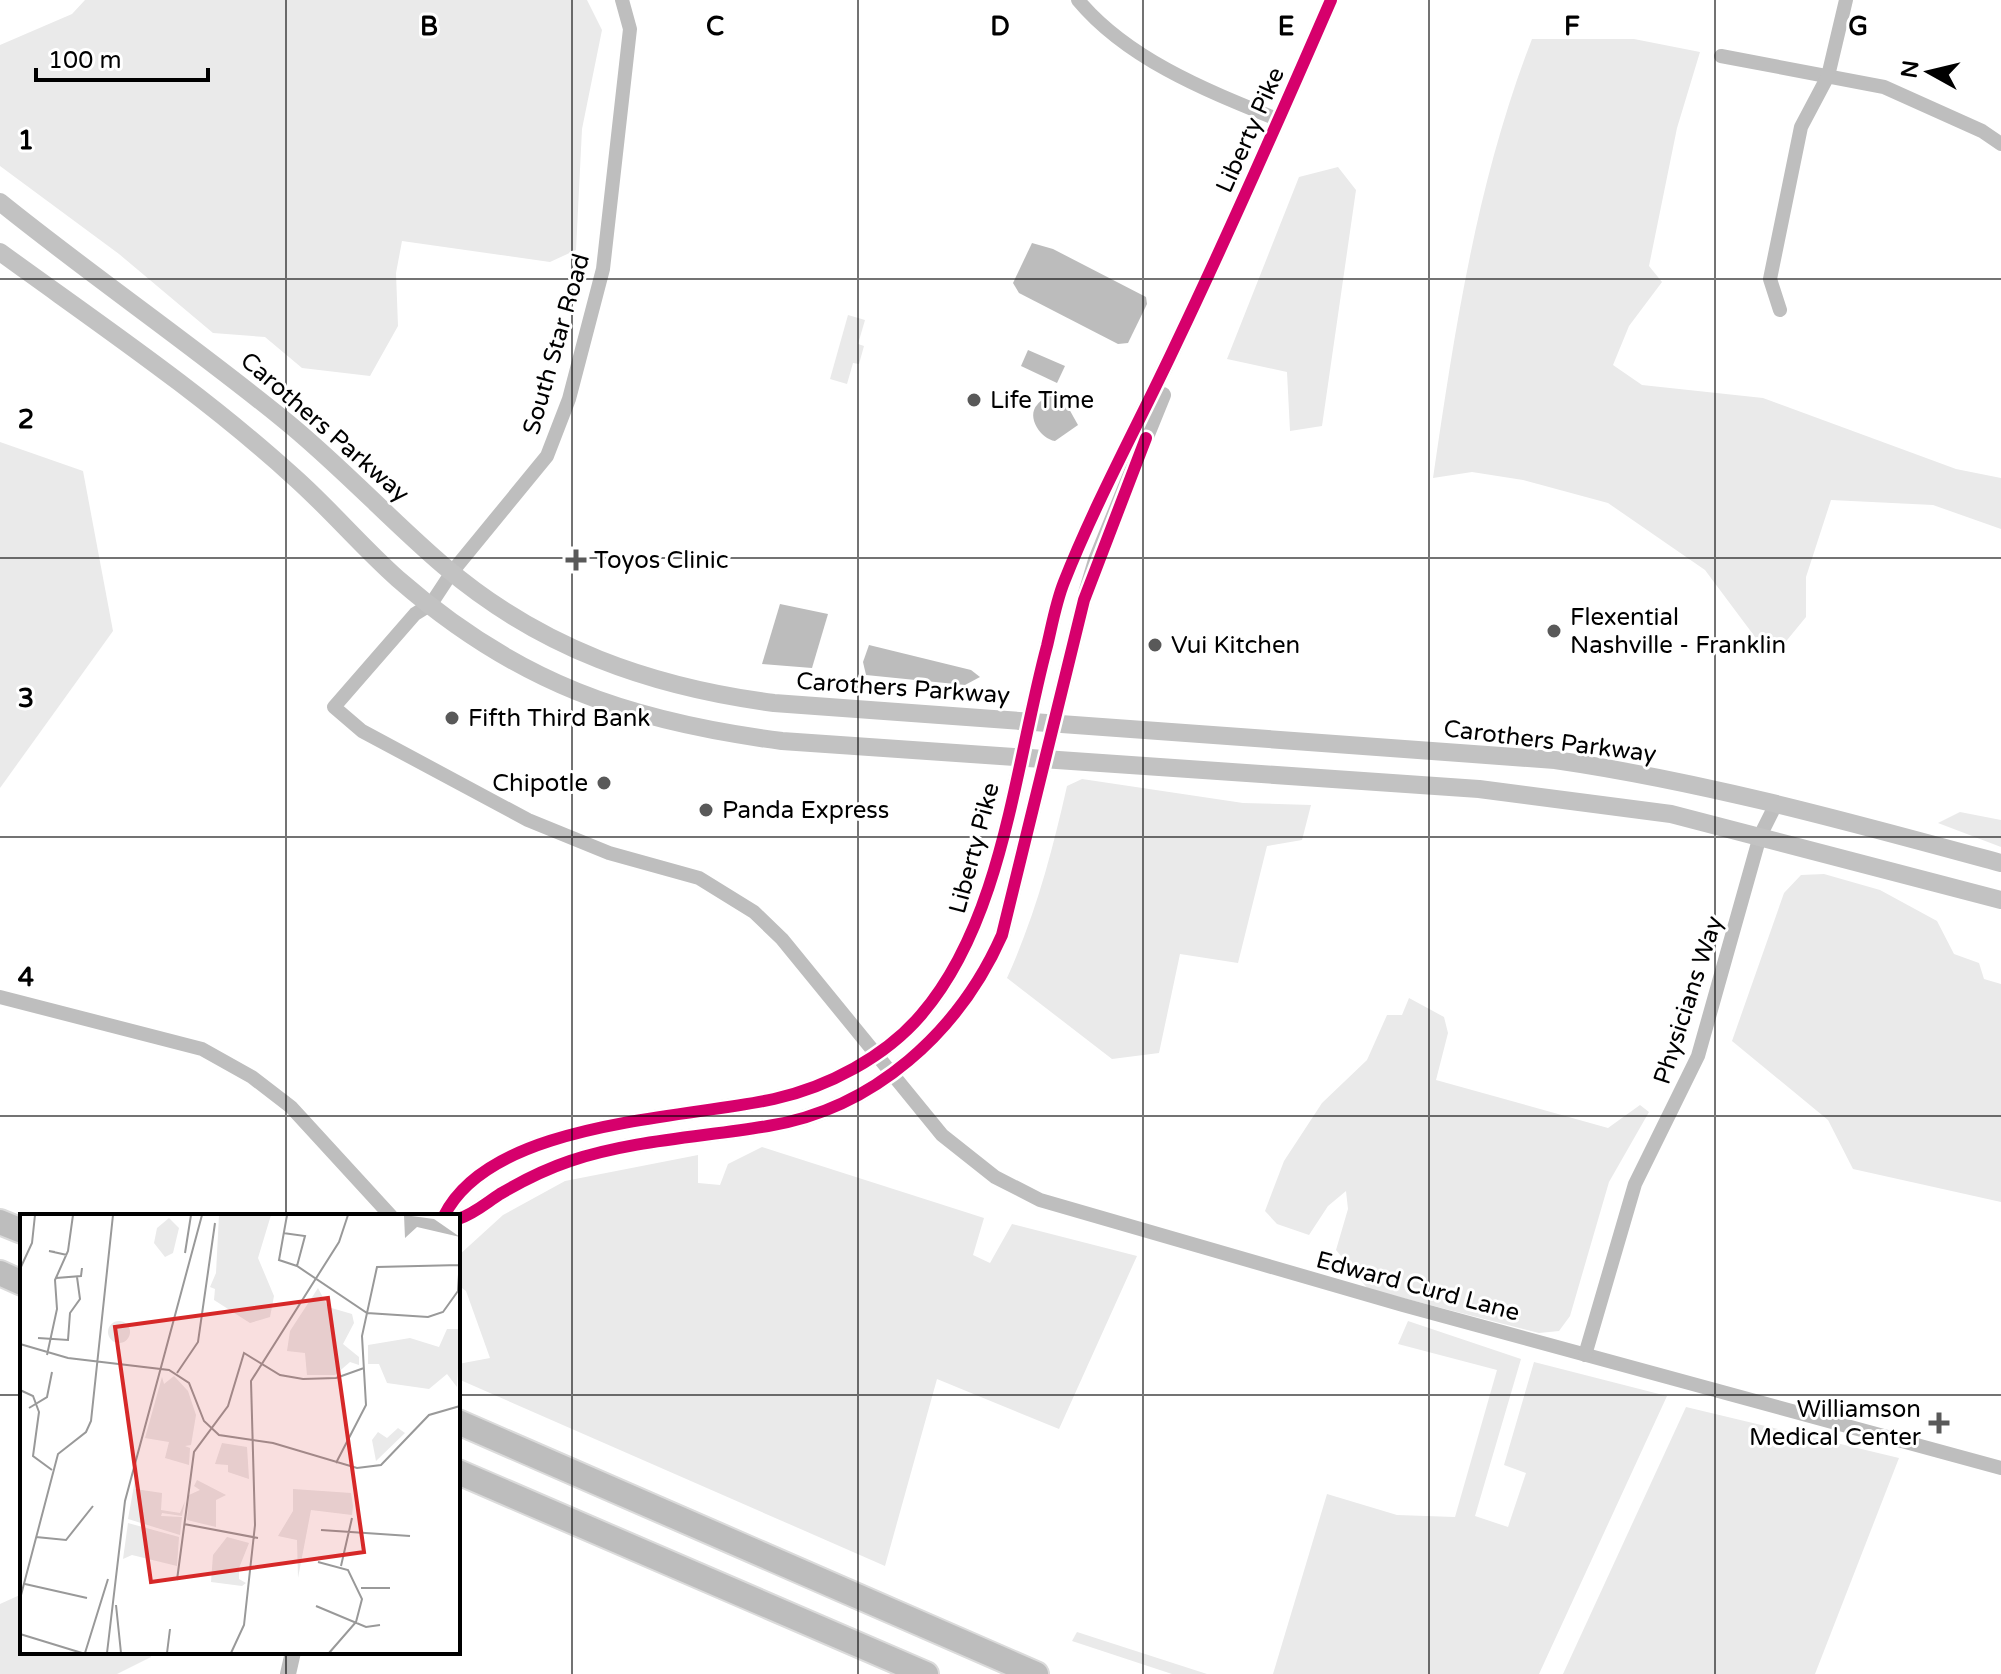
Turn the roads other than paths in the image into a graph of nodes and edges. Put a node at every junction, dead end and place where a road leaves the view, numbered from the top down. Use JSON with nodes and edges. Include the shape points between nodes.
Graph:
{"nodes":[{"id":1,"x":622,"y":0,"type":"edge"},
{"id":2,"x":1078,"y":0,"type":"edge"},
{"id":3,"x":1331,"y":0,"type":"edge"},
{"id":4,"x":1846,"y":0,"type":"edge"},
{"id":5,"x":1721,"y":56,"type":"dead end"},
{"id":6,"x":1828,"y":76,"type":"junction"},
{"id":7,"x":1279,"y":120,"type":"junction"},
{"id":8,"x":2001,"y":144,"type":"edge"},
{"id":9,"x":0,"y":202,"type":"edge"},
{"id":10,"x":1228,"y":234,"type":"junction"},
{"id":11,"x":0,"y":252,"type":"edge"},
{"id":12,"x":1780,"y":310,"type":"dead end"},
{"id":13,"x":452,"y":572,"type":"junction"},
{"id":14,"x":431,"y":604,"type":"junction"},
{"id":15,"x":334,"y":707,"type":"joint"},
{"id":16,"x":1028,"y":722,"type":"junction"},
{"id":17,"x":1056,"y":723,"type":"junction"},
{"id":18,"x":1020,"y":758,"type":"junction"},
{"id":19,"x":1047,"y":760,"type":"junction"},
{"id":20,"x":1768,"y":802,"type":"junction"},
{"id":21,"x":1760,"y":836,"type":"junction"},
{"id":22,"x":2001,"y":863,"type":"edge"},
{"id":23,"x":2001,"y":900,"type":"edge"},
{"id":24,"x":0,"y":997,"type":"edge"},
{"id":25,"x":878,"y":1053,"type":"junction"},
{"id":26,"x":892,"y":1074,"type":"junction"},
{"id":27,"x":701,"y":1110,"type":"junction"},
{"id":28,"x":704,"y":1136,"type":"junction"},
{"id":29,"x":389,"y":1214,"type":"edge"},
{"id":30,"x":445,"y":1214,"type":"edge"},
{"id":31,"x":460,"y":1218,"type":"edge"},
{"id":32,"x":0,"y":1222,"type":"edge"},
{"id":33,"x":20,"y":1230,"type":"edge"},
{"id":34,"x":0,"y":1273,"type":"edge"},
{"id":35,"x":20,"y":1282,"type":"edge"},
{"id":36,"x":1585,"y":1355,"type":"junction"},
{"id":37,"x":460,"y":1423,"type":"edge"},
{"id":38,"x":2001,"y":1468,"type":"edge"},
{"id":39,"x":460,"y":1473,"type":"edge"},
{"id":40,"x":293,"y":1654,"type":"edge"},
{"id":41,"x":288,"y":1674,"type":"edge"},
{"id":42,"x":926,"y":1674,"type":"edge"},
{"id":43,"x":1036,"y":1674,"type":"edge"}],
"edges":[{"from":1,"to":13,"type":"street","name":"South Star Road","via":[[630,29],[606,250],[569,399],[547,456]]},
{"from":2,"to":7,"type":"street","via":[[1145,56],[1215,94]]},
{"from":3,"to":7,"type":"street","name":"Liberty Pike"},
{"from":4,"to":6,"type":"street"},
{"from":5,"to":6,"type":"street"},
{"from":6,"to":8,"type":"street","via":[[1884,87]]},
{"from":6,"to":12,"type":"street","via":[[1798,140],[1770,279]]},
{"from":7,"to":10,"type":"street","name":"Liberty Pike"},
{"from":9,"to":13,"type":"main road","name":"Carothers Parkway","via":[[310,441]]},
{"from":10,"to":16,"type":"street","name":"Liberty Pike","via":[[1063,586]]},
{"from":10,"to":17,"type":"street","name":"Liberty Pike","via":[[1096,560]]},
{"from":11,"to":14,"type":"main road","via":[[157,366],[293,476]]},
{"from":13,"to":14,"type":"street","name":"South Star Road"},
{"from":13,"to":16,"type":"main road","name":"Carothers Parkway","via":[[550,639],[650,679],[774,703]]},
{"from":14,"to":15,"type":"street","name":"South Star Road","via":[[415,614]]},
{"from":14,"to":18,"type":"main road","via":[[490,649],[558,685],[677,726],[782,741]]},
{"from":15,"to":25,"type":"street","name":"Edward Curd Lane","via":[[362,731],[528,820],[726,892],[782,939]]},
{"from":16,"to":17,"type":"main road","name":"Carothers Parkway"},
{"from":16,"to":18,"type":"street","name":"Liberty Pike"},
{"from":17,"to":19,"type":"street","name":"Liberty Pike"},
{"from":17,"to":20,"type":"main road","name":"Carothers Parkway","via":[[1555,760]]},
{"from":18,"to":19,"type":"main road"},
{"from":18,"to":25,"type":"street","name":"Liberty Pike","via":[[975,932],[938,995]]},
{"from":19,"to":21,"type":"main road","via":[[1479,789],[1671,814]]},
{"from":19,"to":26,"type":"street","name":"Liberty Pike","via":[[1013,899],[990,961],[959,1010]]},
{"from":20,"to":21,"type":"street","name":"Physicians Way"},
{"from":20,"to":22,"type":"main road","name":"Carothers Parkway"},
{"from":21,"to":23,"type":"main road"},
{"from":21,"to":36,"type":"street","name":"Physicians Way","via":[[1698,1056],[1635,1184]]},
{"from":24,"to":29,"type":"street","via":[[202,1049],[291,1107]]},
{"from":25,"to":26,"type":"street","name":"Edward Curd Lane"},
{"from":25,"to":27,"type":"street","name":"Liberty Pike","via":[[814,1087]]},
{"from":26,"to":28,"type":"street","name":"Liberty Pike","via":[[800,1119]]},
{"from":26,"to":36,"type":"street","name":"Edward Curd Lane","via":[[942,1135],[975,1163],[1040,1200]]},
{"from":27,"to":28,"type":"street"},
{"from":27,"to":30,"type":"street","name":"Liberty Pike","via":[[572,1133],[533,1147],[480,1176],[453,1198]]},
{"from":28,"to":31,"type":"street","name":"Liberty Pike","via":[[570,1161],[534,1175]]},
{"from":32,"to":33,"type":"highway"},
{"from":34,"to":35,"type":"highway"},
{"from":36,"to":38,"type":"street","name":"Edward Curd Lane"},
{"from":37,"to":43,"type":"highway"},
{"from":39,"to":42,"type":"highway"},
{"from":40,"to":41,"type":"street"}]}
